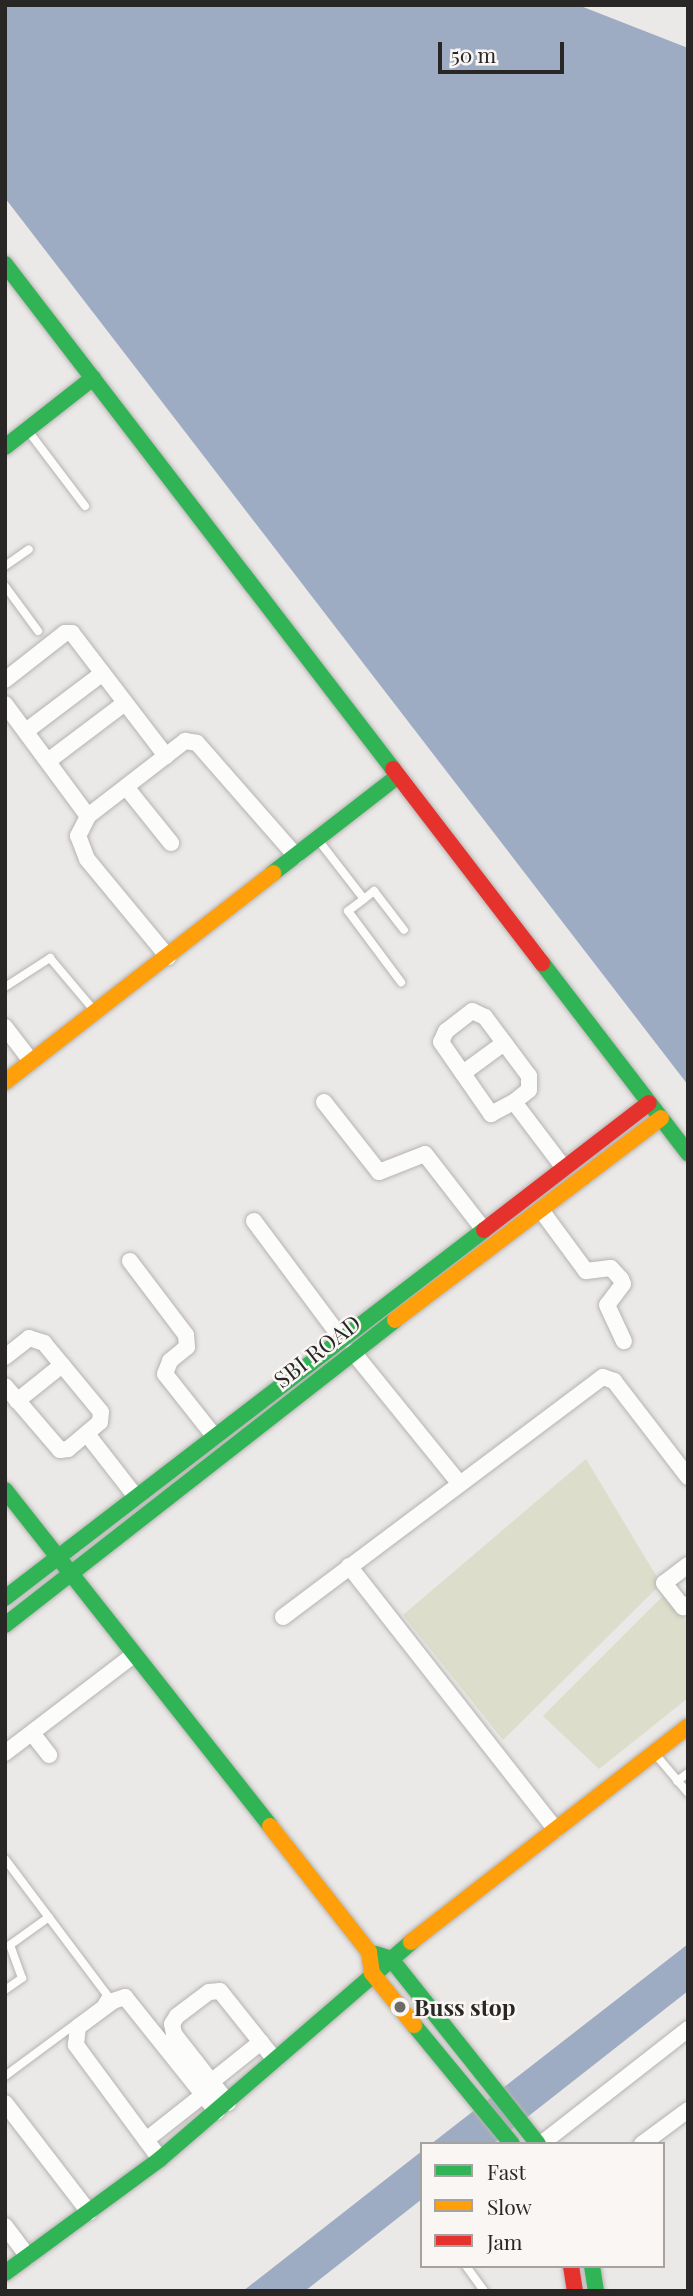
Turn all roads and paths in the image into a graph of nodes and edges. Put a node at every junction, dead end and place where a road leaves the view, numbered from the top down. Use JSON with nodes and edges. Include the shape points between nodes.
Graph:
{"nodes":[{"id":1,"x":5,"y":264,"type":"edge"},
{"id":2,"x":93,"y":378,"type":"junction"},
{"id":3,"x":27,"y":430,"type":"junction"},
{"id":4,"x":5,"y":447,"type":"edge"},
{"id":5,"x":85,"y":506,"type":"dead end"},
{"id":6,"x":29,"y":549,"type":"dead end"},
{"id":7,"x":5,"y":566,"type":"edge"},
{"id":8,"x":5,"y":586,"type":"edge"},
{"id":9,"x":38,"y":631,"type":"dead end"},
{"id":10,"x":103,"y":673,"type":"junction"},
{"id":11,"x":5,"y":680,"type":"edge"},
{"id":12,"x":125,"y":703,"type":"junction"},
{"id":13,"x":5,"y":704,"type":"edge"},
{"id":14,"x":26,"y":731,"type":"junction"},
{"id":15,"x":166,"y":756,"type":"junction"},
{"id":16,"x":48,"y":761,"type":"junction"},
{"id":17,"x":398,"y":776,"type":"junction"},
{"id":18,"x":126,"y":787,"type":"junction"},
{"id":19,"x":88,"y":816,"type":"junction"},
{"id":20,"x":317,"y":839,"type":"junction"},
{"id":21,"x":171,"y":843,"type":"dead end"},
{"id":22,"x":296,"y":856,"type":"junction"},
{"id":23,"x":364,"y":899,"type":"junction"},
{"id":24,"x":404,"y":930,"type":"dead end"},
{"id":25,"x":167,"y":957,"type":"junction"},
{"id":26,"x":401,"y":982,"type":"dead end"},
{"id":27,"x":5,"y":987,"type":"edge"},
{"id":28,"x":95,"y":1012,"type":"junction"},
{"id":29,"x":5,"y":1027,"type":"edge"},
{"id":30,"x":504,"y":1043,"type":"junction"},
{"id":31,"x":32,"y":1061,"type":"junction"},
{"id":32,"x":463,"y":1073,"type":"junction"},
{"id":33,"x":5,"y":1082,"type":"edge"},
{"id":34,"x":324,"y":1102,"type":"dead end"},
{"id":35,"x":514,"y":1102,"type":"junction"},
{"id":36,"x":649,"y":1103,"type":"junction"},
{"id":37,"x":661,"y":1118,"type":"junction"},
{"id":38,"x":688,"y":1153,"type":"edge"},
{"id":39,"x":564,"y":1168,"type":"junction"},
{"id":40,"x":541,"y":1210,"type":"junction"},
{"id":41,"x":254,"y":1222,"type":"dead end"},
{"id":42,"x":484,"y":1230,"type":"junction"},
{"id":43,"x":130,"y":1261,"type":"dead end"},
{"id":44,"x":342,"y":1339,"type":"junction"},
{"id":45,"x":624,"y":1340,"type":"dead end"},
{"id":46,"x":353,"y":1352,"type":"junction"},
{"id":47,"x":5,"y":1357,"type":"edge"},
{"id":48,"x":62,"y":1365,"type":"junction"},
{"id":49,"x":5,"y":1386,"type":"edge"},
{"id":50,"x":17,"y":1401,"type":"junction"},
{"id":51,"x":87,"y":1434,"type":"junction"},
{"id":52,"x":215,"y":1437,"type":"junction"},
{"id":53,"x":688,"y":1477,"type":"edge"},
{"id":54,"x":459,"y":1483,"type":"junction"},
{"id":55,"x":5,"y":1490,"type":"edge"},
{"id":56,"x":136,"y":1497,"type":"junction"},
{"id":57,"x":58,"y":1557,"type":"junction"},
{"id":58,"x":688,"y":1565,"type":"edge"},
{"id":59,"x":349,"y":1566,"type":"junction"},
{"id":60,"x":71,"y":1574,"type":"junction"},
{"id":61,"x":5,"y":1598,"type":"edge"},
{"id":62,"x":688,"y":1604,"type":"edge"},
{"id":63,"x":283,"y":1617,"type":"dead end"},
{"id":64,"x":5,"y":1625,"type":"edge"},
{"id":65,"x":135,"y":1654,"type":"junction"},
{"id":66,"x":688,"y":1726,"type":"edge"},
{"id":67,"x":32,"y":1733,"type":"junction"},
{"id":68,"x":654,"y":1752,"type":"junction"},
{"id":69,"x":5,"y":1753,"type":"edge"},
{"id":70,"x":49,"y":1755,"type":"dead end"},
{"id":71,"x":688,"y":1773,"type":"edge"},
{"id":72,"x":677,"y":1781,"type":"junction"},
{"id":73,"x":688,"y":1793,"type":"edge"},
{"id":74,"x":555,"y":1830,"type":"junction"},
{"id":75,"x":5,"y":1859,"type":"edge"},
{"id":76,"x":48,"y":1917,"type":"junction"},
{"id":77,"x":8,"y":1942,"type":"edge"},
{"id":78,"x":369,"y":1952,"type":"junction"},
{"id":79,"x":391,"y":1959,"type":"junction"},
{"id":80,"x":372,"y":1973,"type":"junction"},
{"id":81,"x":5,"y":1990,"type":"edge"},
{"id":82,"x":688,"y":2029,"type":"edge"},
{"id":83,"x":261,"y":2042,"type":"junction"},
{"id":84,"x":275,"y":2060,"type":"junction"},
{"id":85,"x":5,"y":2076,"type":"edge"},
{"id":86,"x":207,"y":2088,"type":"junction"},
{"id":87,"x":5,"y":2103,"type":"edge"},
{"id":88,"x":222,"y":2107,"type":"junction"},
{"id":89,"x":688,"y":2110,"type":"edge"},
{"id":90,"x":146,"y":2140,"type":"junction"},
{"id":91,"x":537,"y":2141,"type":"edge"},
{"id":92,"x":510,"y":2142,"type":"edge"},
{"id":93,"x":645,"y":2142,"type":"edge"},
{"id":94,"x":160,"y":2159,"type":"junction"},
{"id":95,"x":89,"y":2212,"type":"junction"},
{"id":96,"x":5,"y":2226,"type":"edge"},
{"id":97,"x":5,"y":2244,"type":"edge"},
{"id":98,"x":24,"y":2260,"type":"junction"},
{"id":99,"x":467,"y":2268,"type":"edge"},
{"id":100,"x":571,"y":2268,"type":"edge"},
{"id":101,"x":592,"y":2268,"type":"edge"},
{"id":102,"x":5,"y":2273,"type":"edge"},
{"id":103,"x":484,"y":2291,"type":"edge"},
{"id":104,"x":575,"y":2291,"type":"edge"},
{"id":105,"x":596,"y":2291,"type":"edge"}],
"edges":[{"from":1,"to":2,"type":"street"},
{"from":2,"to":3,"type":"street"},
{"from":2,"to":17,"type":"street"},
{"from":3,"to":4,"type":"street"},
{"from":3,"to":5,"type":"lane"},
{"from":6,"to":7,"type":"lane"},
{"from":8,"to":9,"type":"lane"},
{"from":10,"to":11,"type":"street","via":[[72,633],[65,633]]},
{"from":10,"to":12,"type":"street"},
{"from":10,"to":14,"type":"street"},
{"from":12,"to":15,"type":"street"},
{"from":12,"to":16,"type":"street"},
{"from":13,"to":14,"type":"street"},
{"from":14,"to":16,"type":"street"},
{"from":15,"to":18,"type":"street"},
{"from":15,"to":22,"type":"street","via":[[185,741],[197,743]]},
{"from":16,"to":19,"type":"street"},
{"from":17,"to":20,"type":"street"},
{"from":17,"to":36,"type":"street"},
{"from":18,"to":19,"type":"street"},
{"from":18,"to":21,"type":"street"},
{"from":19,"to":25,"type":"street","via":[[78,836],[87,859]]},
{"from":20,"to":22,"type":"street"},
{"from":20,"to":23,"type":"lane"},
{"from":22,"to":25,"type":"street"},
{"from":23,"to":24,"type":"lane","via":[[374,891]]},
{"from":23,"to":26,"type":"lane","via":[[348,911]]},
{"from":25,"to":28,"type":"street"},
{"from":27,"to":28,"type":"lane","via":[[50,958]]},
{"from":28,"to":31,"type":"street"},
{"from":29,"to":31,"type":"street"},
{"from":30,"to":32,"type":"street"},
{"from":30,"to":32,"type":"street","via":[[485,1017],[472,1011],[442,1037]]},
{"from":30,"to":35,"type":"street","via":[[531,1083]]},
{"from":31,"to":33,"type":"street"},
{"from":32,"to":35,"type":"street","via":[[491,1114]]},
{"from":34,"to":42,"type":"street","via":[[379,1172],[425,1154]]},
{"from":35,"to":39,"type":"street"},
{"from":36,"to":37,"type":"street"},
{"from":36,"to":39,"type":"street","name":"SBI ROAD"},
{"from":37,"to":38,"type":"street"},
{"from":37,"to":40,"type":"street","name":"SBI ROAD"},
{"from":39,"to":42,"type":"street","name":"SBI ROAD"},
{"from":40,"to":45,"type":"street","via":[[586,1271],[611,1268],[621,1279],[623,1284],[607,1305]]},
{"from":40,"to":46,"type":"street","name":"SBI ROAD"},
{"from":41,"to":44,"type":"street"},
{"from":42,"to":44,"type":"street","name":"SBI ROAD"},
{"from":43,"to":52,"type":"street","via":[[186,1335],[187,1347],[170,1361],[165,1374]]},
{"from":44,"to":52,"type":"street","name":"SBI ROAD"},
{"from":46,"to":54,"type":"street"},
{"from":46,"to":60,"type":"street","name":"SBI ROAD"},
{"from":47,"to":48,"type":"street","via":[[29,1338],[36,1338]]},
{"from":48,"to":50,"type":"street"},
{"from":48,"to":51,"type":"street","via":[[101,1412],[100,1422]]},
{"from":49,"to":50,"type":"street"},
{"from":50,"to":51,"type":"street","via":[[60,1450]]},
{"from":51,"to":56,"type":"street"},
{"from":52,"to":56,"type":"street","name":"SBI ROAD"},
{"from":53,"to":54,"type":"street","via":[[614,1381],[603,1377]]},
{"from":54,"to":59,"type":"street"},
{"from":55,"to":57,"type":"street"},
{"from":56,"to":57,"type":"street","name":"SBI ROAD"},
{"from":57,"to":60,"type":"street"},
{"from":57,"to":61,"type":"street","name":"SBI ROAD"},
{"from":58,"to":62,"type":"street","via":[[664,1583],[683,1607]]},
{"from":59,"to":63,"type":"street"},
{"from":59,"to":74,"type":"street"},
{"from":60,"to":64,"type":"street","name":"SBI ROAD"},
{"from":60,"to":65,"type":"street"},
{"from":65,"to":67,"type":"street"},
{"from":65,"to":78,"type":"street"},
{"from":66,"to":68,"type":"street"},
{"from":67,"to":69,"type":"street"},
{"from":67,"to":70,"type":"street"},
{"from":68,"to":72,"type":"lane"},
{"from":68,"to":74,"type":"street"},
{"from":71,"to":72,"type":"lane"},
{"from":72,"to":73,"type":"lane"},
{"from":74,"to":79,"type":"street"},
{"from":75,"to":76,"type":"lane"},
{"from":76,"to":77,"type":"lane"},
{"from":76,"to":85,"type":"lane","via":[[107,1995],[102,2004]]},
{"from":77,"to":81,"type":"lane","via":[[22,1978]]},
{"from":78,"to":79,"type":"street"},
{"from":78,"to":80,"type":"street"},
{"from":79,"to":80,"type":"street"},
{"from":79,"to":91,"type":"street"},
{"from":80,"to":84,"type":"street"},
{"from":80,"to":92,"type":"street"},
{"from":82,"to":91,"type":"street"},
{"from":83,"to":84,"type":"street"},
{"from":83,"to":86,"type":"street"},
{"from":83,"to":86,"type":"street","via":[[220,1992],[209,1992],[177,2016],[172,2024],[174,2034]]},
{"from":84,"to":88,"type":"street"},
{"from":86,"to":88,"type":"street"},
{"from":86,"to":90,"type":"street"},
{"from":86,"to":90,"type":"street","via":[[125,1997],[78,2027],[76,2045]]},
{"from":87,"to":95,"type":"street"},
{"from":88,"to":94,"type":"street"},
{"from":89,"to":93,"type":"street"},
{"from":90,"to":94,"type":"street"},
{"from":94,"to":95,"type":"street"},
{"from":95,"to":98,"type":"street"},
{"from":96,"to":98,"type":"street"},
{"from":97,"to":98,"type":"street"},
{"from":98,"to":102,"type":"street"},
{"from":99,"to":103,"type":"lane"},
{"from":100,"to":104,"type":"street"},
{"from":101,"to":105,"type":"street"}]}
